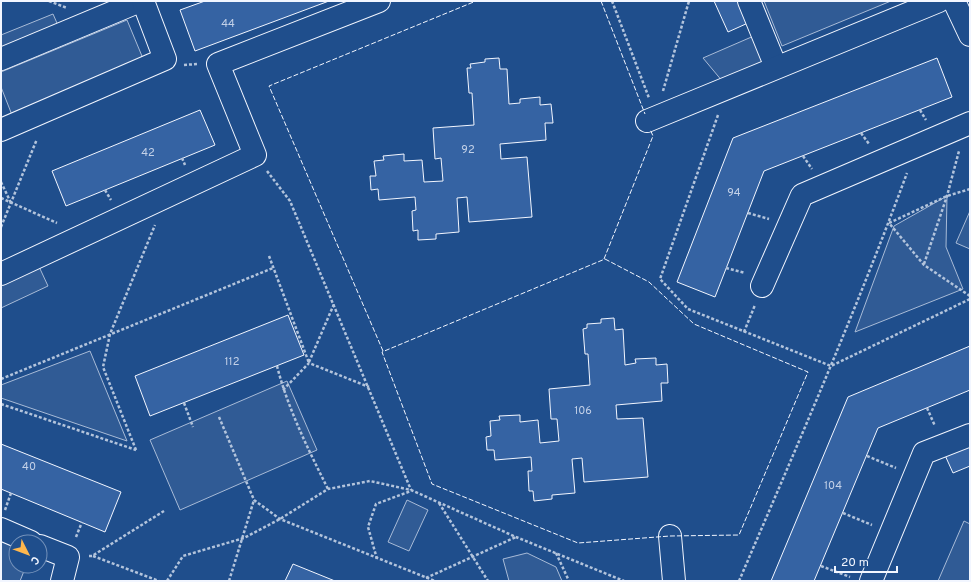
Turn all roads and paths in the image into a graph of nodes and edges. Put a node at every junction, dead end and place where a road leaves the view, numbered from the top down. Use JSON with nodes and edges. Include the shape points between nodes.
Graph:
{"nodes":[{"id":1,"x":141,"y":1,"type":"edge"},
{"id":2,"x":379,"y":1,"type":"edge"},
{"id":3,"x":612,"y":1,"type":"edge"},
{"id":4,"x":689,"y":1,"type":"edge"},
{"id":5,"x":749,"y":1,"type":"edge"},
{"id":6,"x":939,"y":1,"type":"edge"},
{"id":7,"x":954,"y":1,"type":"edge"},
{"id":8,"x":970,"y":35,"type":"edge"},
{"id":9,"x":1,"y":59,"type":"edge"},
{"id":10,"x":776,"y":67,"type":"junction"},
{"id":11,"x":728,"y":88,"type":"junction"},
{"id":12,"x":49,"y":109,"type":"junction"},
{"id":13,"x":652,"y":119,"type":"junction"},
{"id":14,"x":968,"y":123,"type":"edge"},
{"id":15,"x":1,"y":130,"type":"edge"},
{"id":16,"x":917,"y":146,"type":"junction"},
{"id":17,"x":255,"y":155,"type":"junction"},
{"id":18,"x":1,"y":182,"type":"edge"},
{"id":19,"x":970,"y":189,"type":"edge"},
{"id":20,"x":168,"y":196,"type":"junction"},
{"id":21,"x":947,"y":196,"type":"junction"},
{"id":22,"x":1,"y":198,"type":"edge"},
{"id":23,"x":11,"y":202,"type":"junction"},
{"id":24,"x":889,"y":223,"type":"junction"},
{"id":25,"x":1,"y":227,"type":"edge"},
{"id":26,"x":83,"y":235,"type":"junction"},
{"id":27,"x":269,"y":256,"type":"dead end"},
{"id":28,"x":924,"y":265,"type":"junction"},
{"id":29,"x":273,"y":268,"type":"junction"},
{"id":30,"x":1,"y":274,"type":"edge"},
{"id":31,"x":762,"y":286,"type":"joint"},
{"id":32,"x":970,"y":296,"type":"edge"},
{"id":33,"x":970,"y":299,"type":"edge"},
{"id":34,"x":334,"y":304,"type":"junction"},
{"id":35,"x":744,"y":332,"type":"junction"},
{"id":36,"x":110,"y":334,"type":"junction"},
{"id":37,"x":309,"y":363,"type":"junction"},
{"id":38,"x":277,"y":366,"type":"dead end"},
{"id":39,"x":831,"y":366,"type":"junction"},
{"id":40,"x":1,"y":379,"type":"edge"},
{"id":41,"x":369,"y":387,"type":"junction"},
{"id":42,"x":283,"y":390,"type":"junction"},
{"id":43,"x":184,"y":403,"type":"dead end"},
{"id":44,"x":1,"y":404,"type":"edge"},
{"id":45,"x":219,"y":417,"type":"dead end"},
{"id":46,"x":193,"y":427,"type":"dead end"},
{"id":47,"x":970,"y":435,"type":"edge"},
{"id":48,"x":867,"y":456,"type":"dead end"},
{"id":49,"x":914,"y":476,"type":"junction"},
{"id":50,"x":328,"y":489,"type":"junction"},
{"id":51,"x":411,"y":490,"type":"junction"},
{"id":52,"x":11,"y":493,"type":"dead end"},
{"id":53,"x":254,"y":500,"type":"junction"},
{"id":54,"x":439,"y":503,"type":"junction"},
{"id":55,"x":164,"y":511,"type":"dead end"},
{"id":56,"x":843,"y":513,"type":"dead end"},
{"id":57,"x":280,"y":518,"type":"junction"},
{"id":58,"x":2,"y":521,"type":"edge"},
{"id":59,"x":891,"y":532,"type":"junction"},
{"id":60,"x":20,"y":534,"type":"edge"},
{"id":61,"x":670,"y":536,"type":"dead end"},
{"id":62,"x":516,"y":537,"type":"junction"},
{"id":63,"x":244,"y":538,"type":"junction"},
{"id":64,"x":48,"y":549,"type":"edge"},
{"id":65,"x":556,"y":553,"type":"junction"},
{"id":66,"x":473,"y":555,"type":"junction"},
{"id":67,"x":92,"y":556,"type":"junction"},
{"id":68,"x":68,"y":557,"type":"junction"},
{"id":69,"x":377,"y":559,"type":"junction"},
{"id":70,"x":89,"y":562,"type":"dead end"},
{"id":71,"x":821,"y":566,"type":"dead end"},
{"id":72,"x":426,"y":578,"type":"junction"},
{"id":73,"x":862,"y":580,"type":"edge"},
{"id":74,"x":62,"y":581,"type":"edge"},
{"id":75,"x":159,"y":581,"type":"edge"},
{"id":76,"x":167,"y":581,"type":"edge"},
{"id":77,"x":229,"y":581,"type":"edge"},
{"id":78,"x":435,"y":581,"type":"edge"},
{"id":79,"x":488,"y":581,"type":"edge"},
{"id":80,"x":569,"y":581,"type":"edge"},
{"id":81,"x":624,"y":581,"type":"edge"},
{"id":82,"x":674,"y":581,"type":"edge"},
{"id":83,"x":739,"y":581,"type":"edge"}],
"edges":[{"from":1,"to":9,"type":"lane"},
{"from":1,"to":12,"type":"lane","via":[[165,59]]},
{"from":2,"to":17,"type":"lane","via":[[218,64]]},
{"from":3,"to":13,"type":"path"},
{"from":4,"to":13,"type":"path"},
{"from":5,"to":10,"type":"lane"},
{"from":6,"to":10,"type":"lane"},
{"from":7,"to":8,"type":"lane"},
{"from":10,"to":11,"type":"lane"},
{"from":11,"to":13,"type":"lane"},
{"from":11,"to":35,"type":"path","via":[[660,279],[688,309]]},
{"from":12,"to":15,"type":"lane"},
{"from":12,"to":23,"type":"path"},
{"from":14,"to":16,"type":"lane"},
{"from":14,"to":21,"type":"path"},
{"from":16,"to":24,"type":"path"},
{"from":16,"to":31,"type":"lane","via":[[802,195]]},
{"from":17,"to":20,"type":"lane"},
{"from":17,"to":34,"type":"path","via":[[290,201]]},
{"from":18,"to":23,"type":"path"},
{"from":19,"to":21,"type":"path"},
{"from":20,"to":26,"type":"lane"},
{"from":20,"to":36,"type":"path"},
{"from":21,"to":24,"type":"path"},
{"from":21,"to":28,"type":"path"},
{"from":22,"to":23,"type":"path"},
{"from":23,"to":25,"type":"path"},
{"from":23,"to":26,"type":"path"},
{"from":24,"to":28,"type":"path"},
{"from":24,"to":39,"type":"path"},
{"from":26,"to":30,"type":"lane"},
{"from":27,"to":29,"type":"path"},
{"from":28,"to":32,"type":"path"},
{"from":29,"to":36,"type":"path"},
{"from":29,"to":37,"type":"path"},
{"from":31,"to":35,"type":"path"},
{"from":33,"to":39,"type":"path"},
{"from":34,"to":37,"type":"path"},
{"from":34,"to":41,"type":"path"},
{"from":35,"to":39,"type":"path"},
{"from":36,"to":40,"type":"path"},
{"from":36,"to":44,"type":"path","via":[[103,367],[136,450]]},
{"from":37,"to":41,"type":"path"},
{"from":37,"to":42,"type":"path"},
{"from":38,"to":42,"type":"path"},
{"from":39,"to":83,"type":"path"},
{"from":41,"to":51,"type":"path"},
{"from":42,"to":50,"type":"path","via":[[307,448]]},
{"from":43,"to":46,"type":"path"},
{"from":45,"to":53,"type":"path"},
{"from":47,"to":49,"type":"lane","via":[[924,453]]},
{"from":48,"to":49,"type":"path"},
{"from":49,"to":59,"type":"lane"},
{"from":50,"to":51,"type":"path","via":[[370,481]]},
{"from":50,"to":57,"type":"path"},
{"from":51,"to":54,"type":"path"},
{"from":51,"to":69,"type":"path","via":[[376,504],[368,527]]},
{"from":52,"to":58,"type":"path"},
{"from":53,"to":57,"type":"path"},
{"from":53,"to":63,"type":"path"},
{"from":54,"to":62,"type":"path"},
{"from":54,"to":66,"type":"path"},
{"from":55,"to":67,"type":"path"},
{"from":56,"to":59,"type":"path"},
{"from":57,"to":63,"type":"path"},
{"from":57,"to":69,"type":"path"},
{"from":58,"to":60,"type":"lane"},
{"from":59,"to":73,"type":"lane"},
{"from":61,"to":82,"type":"lane"},
{"from":62,"to":65,"type":"path"},
{"from":62,"to":66,"type":"path"},
{"from":63,"to":76,"type":"path","via":[[183,556]]},
{"from":63,"to":77,"type":"path"},
{"from":64,"to":68,"type":"lane"},
{"from":65,"to":80,"type":"path"},
{"from":65,"to":81,"type":"path"},
{"from":66,"to":72,"type":"path"},
{"from":66,"to":79,"type":"path"},
{"from":67,"to":68,"type":"path"},
{"from":67,"to":70,"type":"path"},
{"from":67,"to":75,"type":"path"},
{"from":68,"to":74,"type":"lane"},
{"from":69,"to":72,"type":"path"},
{"from":71,"to":73,"type":"path"},
{"from":72,"to":78,"type":"path"}]}
